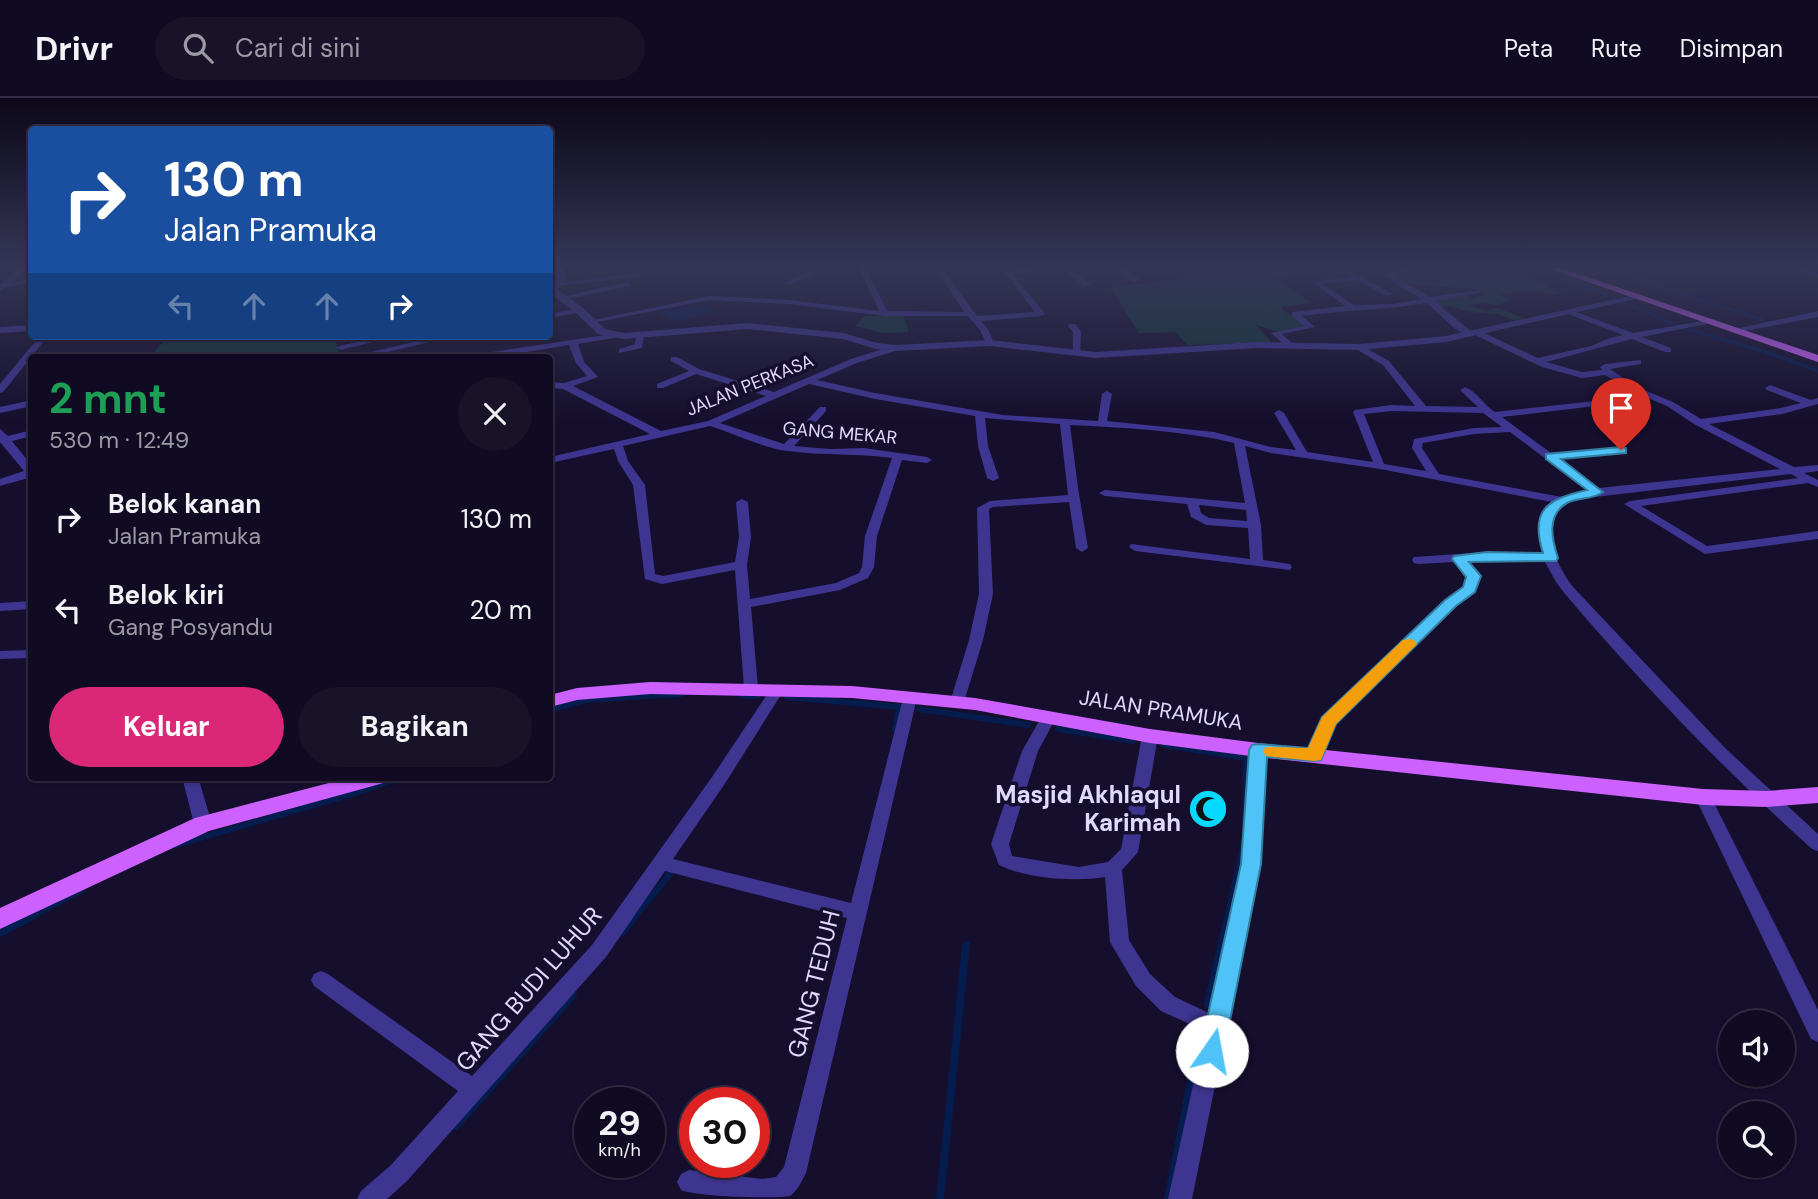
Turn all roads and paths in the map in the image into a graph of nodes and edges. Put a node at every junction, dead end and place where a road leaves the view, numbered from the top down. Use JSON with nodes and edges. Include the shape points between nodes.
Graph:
{"nodes":[{"id":1,"x":600,"y":319,"type":"edge"},
{"id":2,"x":975,"y":319,"type":"edge"},
{"id":3,"x":1302,"y":319,"type":"edge"},
{"id":4,"x":1448,"y":319,"type":"edge"},
{"id":5,"x":1538,"y":319,"type":"edge"},
{"id":6,"x":1591,"y":319,"type":"edge"},
{"id":7,"x":1706,"y":319,"type":"edge"},
{"id":8,"x":1720,"y":319,"type":"edge"},
{"id":9,"x":1790,"y":319,"type":"edge"},
{"id":10,"x":592,"y":321,"type":"joint"},
{"id":11,"x":1711,"y":321,"type":"junction"},
{"id":12,"x":1072,"y":326,"type":"dead end"},
{"id":13,"x":28,"y":328,"type":"edge"},
{"id":14,"x":1745,"y":328,"type":"junction"},
{"id":15,"x":0,"y":330,"type":"edge"},
{"id":16,"x":640,"y":334,"type":"junction"},
{"id":17,"x":1474,"y":334,"type":"junction"},
{"id":18,"x":616,"y":335,"type":"junction"},
{"id":19,"x":1634,"y":335,"type":"junction"},
{"id":20,"x":41,"y":340,"type":"edge"},
{"id":21,"x":372,"y":340,"type":"edge"},
{"id":22,"x":415,"y":340,"type":"edge"},
{"id":23,"x":573,"y":343,"type":"junction"},
{"id":24,"x":989,"y":343,"type":"junction"},
{"id":25,"x":340,"y":346,"type":"dead end"},
{"id":26,"x":1291,"y":346,"type":"junction"},
{"id":27,"x":1359,"y":347,"type":"junction"},
{"id":28,"x":877,"y":349,"type":"junction"},
{"id":29,"x":1668,"y":350,"type":"dead end"},
{"id":30,"x":622,"y":351,"type":"dead end"},
{"id":31,"x":1818,"y":353,"type":"edge"},
{"id":32,"x":29,"y":354,"type":"edge"},
{"id":33,"x":365,"y":354,"type":"edge"},
{"id":34,"x":498,"y":354,"type":"edge"},
{"id":35,"x":1077,"y":354,"type":"junction"},
{"id":36,"x":28,"y":356,"type":"edge"},
{"id":37,"x":674,"y":359,"type":"dead end"},
{"id":38,"x":1818,"y":359,"type":"edge"},
{"id":39,"x":1537,"y":362,"type":"junction"},
{"id":40,"x":1638,"y":362,"type":"dead end"},
{"id":41,"x":696,"y":371,"type":"junction"},
{"id":42,"x":1607,"y":372,"type":"junction"},
{"id":43,"x":808,"y":381,"type":"junction"},
{"id":44,"x":557,"y":385,"type":"edge"},
{"id":45,"x":660,"y":386,"type":"dead end"},
{"id":46,"x":1770,"y":388,"type":"dead end"},
{"id":47,"x":0,"y":390,"type":"edge"},
{"id":48,"x":1465,"y":390,"type":"dead end"},
{"id":49,"x":1107,"y":394,"type":"dead end"},
{"id":50,"x":776,"y":396,"type":"junction"},
{"id":51,"x":1628,"y":399,"type":"dead end"},
{"id":52,"x":1816,"y":399,"type":"edge"},
{"id":53,"x":28,"y":404,"type":"edge"},
{"id":54,"x":823,"y":409,"type":"dead end"},
{"id":55,"x":1423,"y":409,"type":"junction"},
{"id":56,"x":0,"y":410,"type":"edge"},
{"id":57,"x":1489,"y":412,"type":"junction"},
{"id":58,"x":980,"y":414,"type":"junction"},
{"id":59,"x":1279,"y":414,"type":"dead end"},
{"id":60,"x":1065,"y":422,"type":"junction"},
{"id":61,"x":1698,"y":422,"type":"junction"},
{"id":62,"x":711,"y":423,"type":"junction"},
{"id":63,"x":1102,"y":424,"type":"junction"},
{"id":64,"x":1514,"y":429,"type":"junction"},
{"id":65,"x":28,"y":433,"type":"edge"},
{"id":66,"x":2,"y":436,"type":"edge"},
{"id":67,"x":662,"y":436,"type":"junction"},
{"id":68,"x":1239,"y":442,"type":"junction"},
{"id":69,"x":618,"y":446,"type":"junction"},
{"id":70,"x":786,"y":448,"type":"junction"},
{"id":71,"x":1621,"y":450,"type":"dead end"},
{"id":72,"x":1303,"y":454,"type":"junction"},
{"id":73,"x":898,"y":456,"type":"junction"},
{"id":74,"x":1550,"y":456,"type":"junction"},
{"id":75,"x":553,"y":459,"type":"edge"},
{"id":76,"x":927,"y":460,"type":"dead end"},
{"id":77,"x":1380,"y":466,"type":"junction"},
{"id":78,"x":1818,"y":468,"type":"edge"},
{"id":79,"x":28,"y":469,"type":"edge"},
{"id":80,"x":1791,"y":471,"type":"junction"},
{"id":81,"x":28,"y":474,"type":"edge"},
{"id":82,"x":1434,"y":475,"type":"junction"},
{"id":83,"x":993,"y":478,"type":"dead end"},
{"id":84,"x":1813,"y":482,"type":"edge"},
{"id":85,"x":0,"y":483,"type":"edge"},
{"id":86,"x":1597,"y":492,"type":"junction"},
{"id":87,"x":1105,"y":493,"type":"dead end"},
{"id":88,"x":1075,"y":498,"type":"junction"},
{"id":89,"x":1562,"y":500,"type":"junction"},
{"id":90,"x":742,"y":502,"type":"dead end"},
{"id":91,"x":1193,"y":503,"type":"junction"},
{"id":92,"x":1252,"y":507,"type":"junction"},
{"id":93,"x":1255,"y":525,"type":"junction"},
{"id":94,"x":1818,"y":536,"type":"edge"},
{"id":95,"x":1135,"y":547,"type":"dead end"},
{"id":96,"x":1082,"y":548,"type":"dead end"},
{"id":97,"x":1551,"y":558,"type":"junction"},
{"id":98,"x":1459,"y":559,"type":"junction"},
{"id":99,"x":1418,"y":560,"type":"dead end"},
{"id":100,"x":1257,"y":563,"type":"junction"},
{"id":101,"x":741,"y":565,"type":"junction"},
{"id":102,"x":1286,"y":567,"type":"dead end"},
{"id":103,"x":745,"y":604,"type":"junction"},
{"id":104,"x":28,"y":605,"type":"edge"},
{"id":105,"x":0,"y":607,"type":"edge"},
{"id":106,"x":28,"y":654,"type":"edge"},
{"id":107,"x":0,"y":655,"type":"edge"},
{"id":108,"x":751,"y":688,"type":"junction"},
{"id":109,"x":777,"y":690,"type":"junction"},
{"id":110,"x":910,"y":698,"type":"junction"},
{"id":111,"x":553,"y":700,"type":"edge"},
{"id":112,"x":957,"y":702,"type":"junction"},
{"id":113,"x":1048,"y":718,"type":"junction"},
{"id":114,"x":1150,"y":736,"type":"junction"},
{"id":115,"x":1258,"y":750,"type":"junction"},
{"id":116,"x":1314,"y":755,"type":"junction"},
{"id":117,"x":191,"y":781,"type":"edge"},
{"id":118,"x":365,"y":781,"type":"edge"},
{"id":119,"x":1818,"y":795,"type":"edge"},
{"id":120,"x":1703,"y":797,"type":"junction"},
{"id":121,"x":1766,"y":799,"type":"junction"},
{"id":122,"x":204,"y":824,"type":"junction"},
{"id":123,"x":1818,"y":844,"type":"edge"},
{"id":124,"x":660,"y":863,"type":"junction"},
{"id":125,"x":1113,"y":869,"type":"junction"},
{"id":126,"x":859,"y":912,"type":"junction"},
{"id":127,"x":0,"y":919,"type":"edge"},
{"id":128,"x":321,"y":980,"type":"dead end"},
{"id":129,"x":1217,"y":1026,"type":"junction"},
{"id":130,"x":1818,"y":1032,"type":"edge"},
{"id":131,"x":474,"y":1090,"type":"junction"},
{"id":132,"x":689,"y":1182,"type":"dead end"},
{"id":133,"x":369,"y":1199,"type":"edge"},
{"id":134,"x":1180,"y":1199,"type":"edge"}],
"edges":[{"from":1,"to":10,"type":"street"},
{"from":2,"to":24,"type":"street"},
{"from":3,"to":26,"type":"street","via":[[1311,327],[1275,333]]},
{"from":4,"to":17,"type":"street"},
{"from":5,"to":17,"type":"street"},
{"from":6,"to":19,"type":"street"},
{"from":7,"to":11,"type":"main road"},
{"from":8,"to":14,"type":"main road"},
{"from":9,"to":14,"type":"street"},
{"from":10,"to":18,"type":"street","via":[[605,333]]},
{"from":11,"to":19,"type":"street"},
{"from":11,"to":38,"type":"main road"},
{"from":12,"to":35,"type":"street","via":[[1077,332]]},
{"from":13,"to":15,"type":"street"},
{"from":14,"to":31,"type":"main road"},
{"from":16,"to":18,"type":"street"},
{"from":16,"to":28,"type":"street","via":[[748,326],[844,336]]},
{"from":16,"to":30,"type":"street","via":[[639,346]]},
{"from":17,"to":27,"type":"street"},
{"from":17,"to":39,"type":"street"},
{"from":18,"to":23,"type":"street"},
{"from":19,"to":29,"type":"street"},
{"from":19,"to":39,"type":"street"},
{"from":20,"to":32,"type":"street"},
{"from":21,"to":25,"type":"street"},
{"from":22,"to":33,"type":"street"},
{"from":23,"to":34,"type":"street"},
{"from":23,"to":44,"type":"street","via":[[580,363],[593,377]]},
{"from":24,"to":28,"type":"street"},
{"from":24,"to":35,"type":"street"},
{"from":26,"to":27,"type":"street"},
{"from":26,"to":35,"type":"street"},
{"from":27,"to":55,"type":"street","via":[[1385,363]]},
{"from":28,"to":43,"type":"street","name":"JALAN PERKASA"},
{"from":36,"to":47,"type":"street"},
{"from":37,"to":41,"type":"street"},
{"from":39,"to":42,"type":"street","via":[[1582,375]]},
{"from":40,"to":42,"type":"street","via":[[1605,367]]},
{"from":41,"to":45,"type":"street"},
{"from":41,"to":50,"type":"street"},
{"from":42,"to":61,"type":"street"},
{"from":43,"to":50,"type":"street","name":"JALAN PERKASA"},
{"from":43,"to":58,"type":"street"},
{"from":44,"to":67,"type":"street"},
{"from":46,"to":52,"type":"street"},
{"from":48,"to":57,"type":"street"},
{"from":49,"to":63,"type":"street"},
{"from":50,"to":62,"type":"street","name":"JALAN PERKASA"},
{"from":51,"to":57,"type":"street"},
{"from":52,"to":61,"type":"street","via":[[1770,413]]},
{"from":53,"to":56,"type":"street"},
{"from":54,"to":70,"type":"street"},
{"from":55,"to":57,"type":"street"},
{"from":55,"to":77,"type":"street","via":[[1358,412]]},
{"from":57,"to":64,"type":"street"},
{"from":58,"to":60,"type":"street"},
{"from":58,"to":83,"type":"street"},
{"from":59,"to":72,"type":"street"},
{"from":60,"to":63,"type":"street"},
{"from":60,"to":88,"type":"street"},
{"from":61,"to":80,"type":"street"},
{"from":62,"to":67,"type":"street","name":"JALAN PERKASA"},
{"from":62,"to":70,"type":"street","name":"GANG MEKAR"},
{"from":63,"to":68,"type":"street","via":[[1214,435]]},
{"from":64,"to":74,"type":"street"},
{"from":64,"to":82,"type":"street","via":[[1418,441]]},
{"from":65,"to":66,"type":"street"},
{"from":66,"to":79,"type":"street"},
{"from":67,"to":69,"type":"street","name":"JALAN PERKASA"},
{"from":68,"to":72,"type":"street"},
{"from":68,"to":92,"type":"street"},
{"from":69,"to":75,"type":"street","name":"JALAN PERKASA"},
{"from":69,"to":101,"type":"street","via":[[639,485],[649,576],[662,580]]},
{"from":70,"to":73,"type":"street","name":"GANG MEKAR"},
{"from":71,"to":74,"type":"street"},
{"from":72,"to":77,"type":"street"},
{"from":73,"to":76,"type":"street","name":"GANG MEKAR"},
{"from":73,"to":103,"type":"street","via":[[871,536],[864,575],[840,586]]},
{"from":74,"to":86,"type":"street"},
{"from":77,"to":82,"type":"street"},
{"from":78,"to":80,"type":"street"},
{"from":80,"to":84,"type":"street"},
{"from":80,"to":86,"type":"street"},
{"from":81,"to":85,"type":"street"},
{"from":82,"to":89,"type":"street"},
{"from":84,"to":94,"type":"street","via":[[1630,504],[1705,550]]},
{"from":86,"to":89,"type":"street"},
{"from":87,"to":91,"type":"street"},
{"from":88,"to":96,"type":"street"},
{"from":88,"to":112,"type":"street","via":[[983,508],[986,594]]},
{"from":89,"to":97,"type":"street","via":[[1548,514],[1545,537]]},
{"from":90,"to":101,"type":"street","via":[[745,537]]},
{"from":91,"to":92,"type":"street"},
{"from":91,"to":93,"type":"street","via":[[1195,515],[1204,520]]},
{"from":92,"to":93,"type":"street"},
{"from":93,"to":100,"type":"street"},
{"from":95,"to":100,"type":"street"},
{"from":97,"to":98,"type":"street"},
{"from":97,"to":121,"type":"street","via":[[1570,590]]},
{"from":98,"to":99,"type":"street"},
{"from":98,"to":116,"type":"street","via":[[1473,576],[1470,589],[1328,721]]},
{"from":100,"to":102,"type":"street"},
{"from":101,"to":103,"type":"street"},
{"from":103,"to":108,"type":"street"},
{"from":104,"to":105,"type":"street"},
{"from":106,"to":107,"type":"street"},
{"from":108,"to":109,"type":"main road","name":"JALAN PRAMUKA"},
{"from":108,"to":111,"type":"main road","name":"JALAN PRAMUKA","via":[[650,688]]},
{"from":109,"to":110,"type":"main road","name":"JALAN PRAMUKA"},
{"from":109,"to":124,"type":"street","name":"GANG BUDI LUHUR"},
{"from":110,"to":112,"type":"main road","name":"JALAN PRAMUKA"},
{"from":110,"to":126,"type":"street","name":"GANG TEDUH"},
{"from":112,"to":113,"type":"main road","name":"JALAN PRAMUKA"},
{"from":113,"to":114,"type":"main road","name":"JALAN PRAMUKA"},
{"from":113,"to":125,"type":"street","via":[[1030,751],[1000,844],[1001,854],[1013,864],[1079,874]]},
{"from":114,"to":115,"type":"main road","name":"JALAN PRAMUKA"},
{"from":114,"to":125,"type":"street","via":[[1129,852]]},
{"from":115,"to":116,"type":"main road","name":"JALAN PRAMUKA"},
{"from":115,"to":129,"type":"street","via":[[1251,864]]},
{"from":116,"to":120,"type":"main road","name":"JALAN PRAMUKA"},
{"from":117,"to":122,"type":"street"},
{"from":118,"to":122,"type":"main road"},
{"from":119,"to":121,"type":"main road","name":"JALAN PRAMUKA"},
{"from":120,"to":121,"type":"main road","name":"JALAN PRAMUKA"},
{"from":120,"to":130,"type":"street"},
{"from":121,"to":123,"type":"street"},
{"from":122,"to":127,"type":"main road"},
{"from":124,"to":126,"type":"street"},
{"from":124,"to":131,"type":"street","name":"GANG BUDI LUHUR","via":[[599,951]]},
{"from":125,"to":129,"type":"street","via":[[1120,942],[1143,981],[1168,1004]]},
{"from":126,"to":132,"type":"street","name":"GANG TEDUH","via":[[793,1173],[783,1187],[762,1191]]},
{"from":128,"to":131,"type":"street"},
{"from":129,"to":134,"type":"street"},
{"from":131,"to":133,"type":"street","name":"GANG BUDI LUHUR","via":[[399,1173]]}]}
